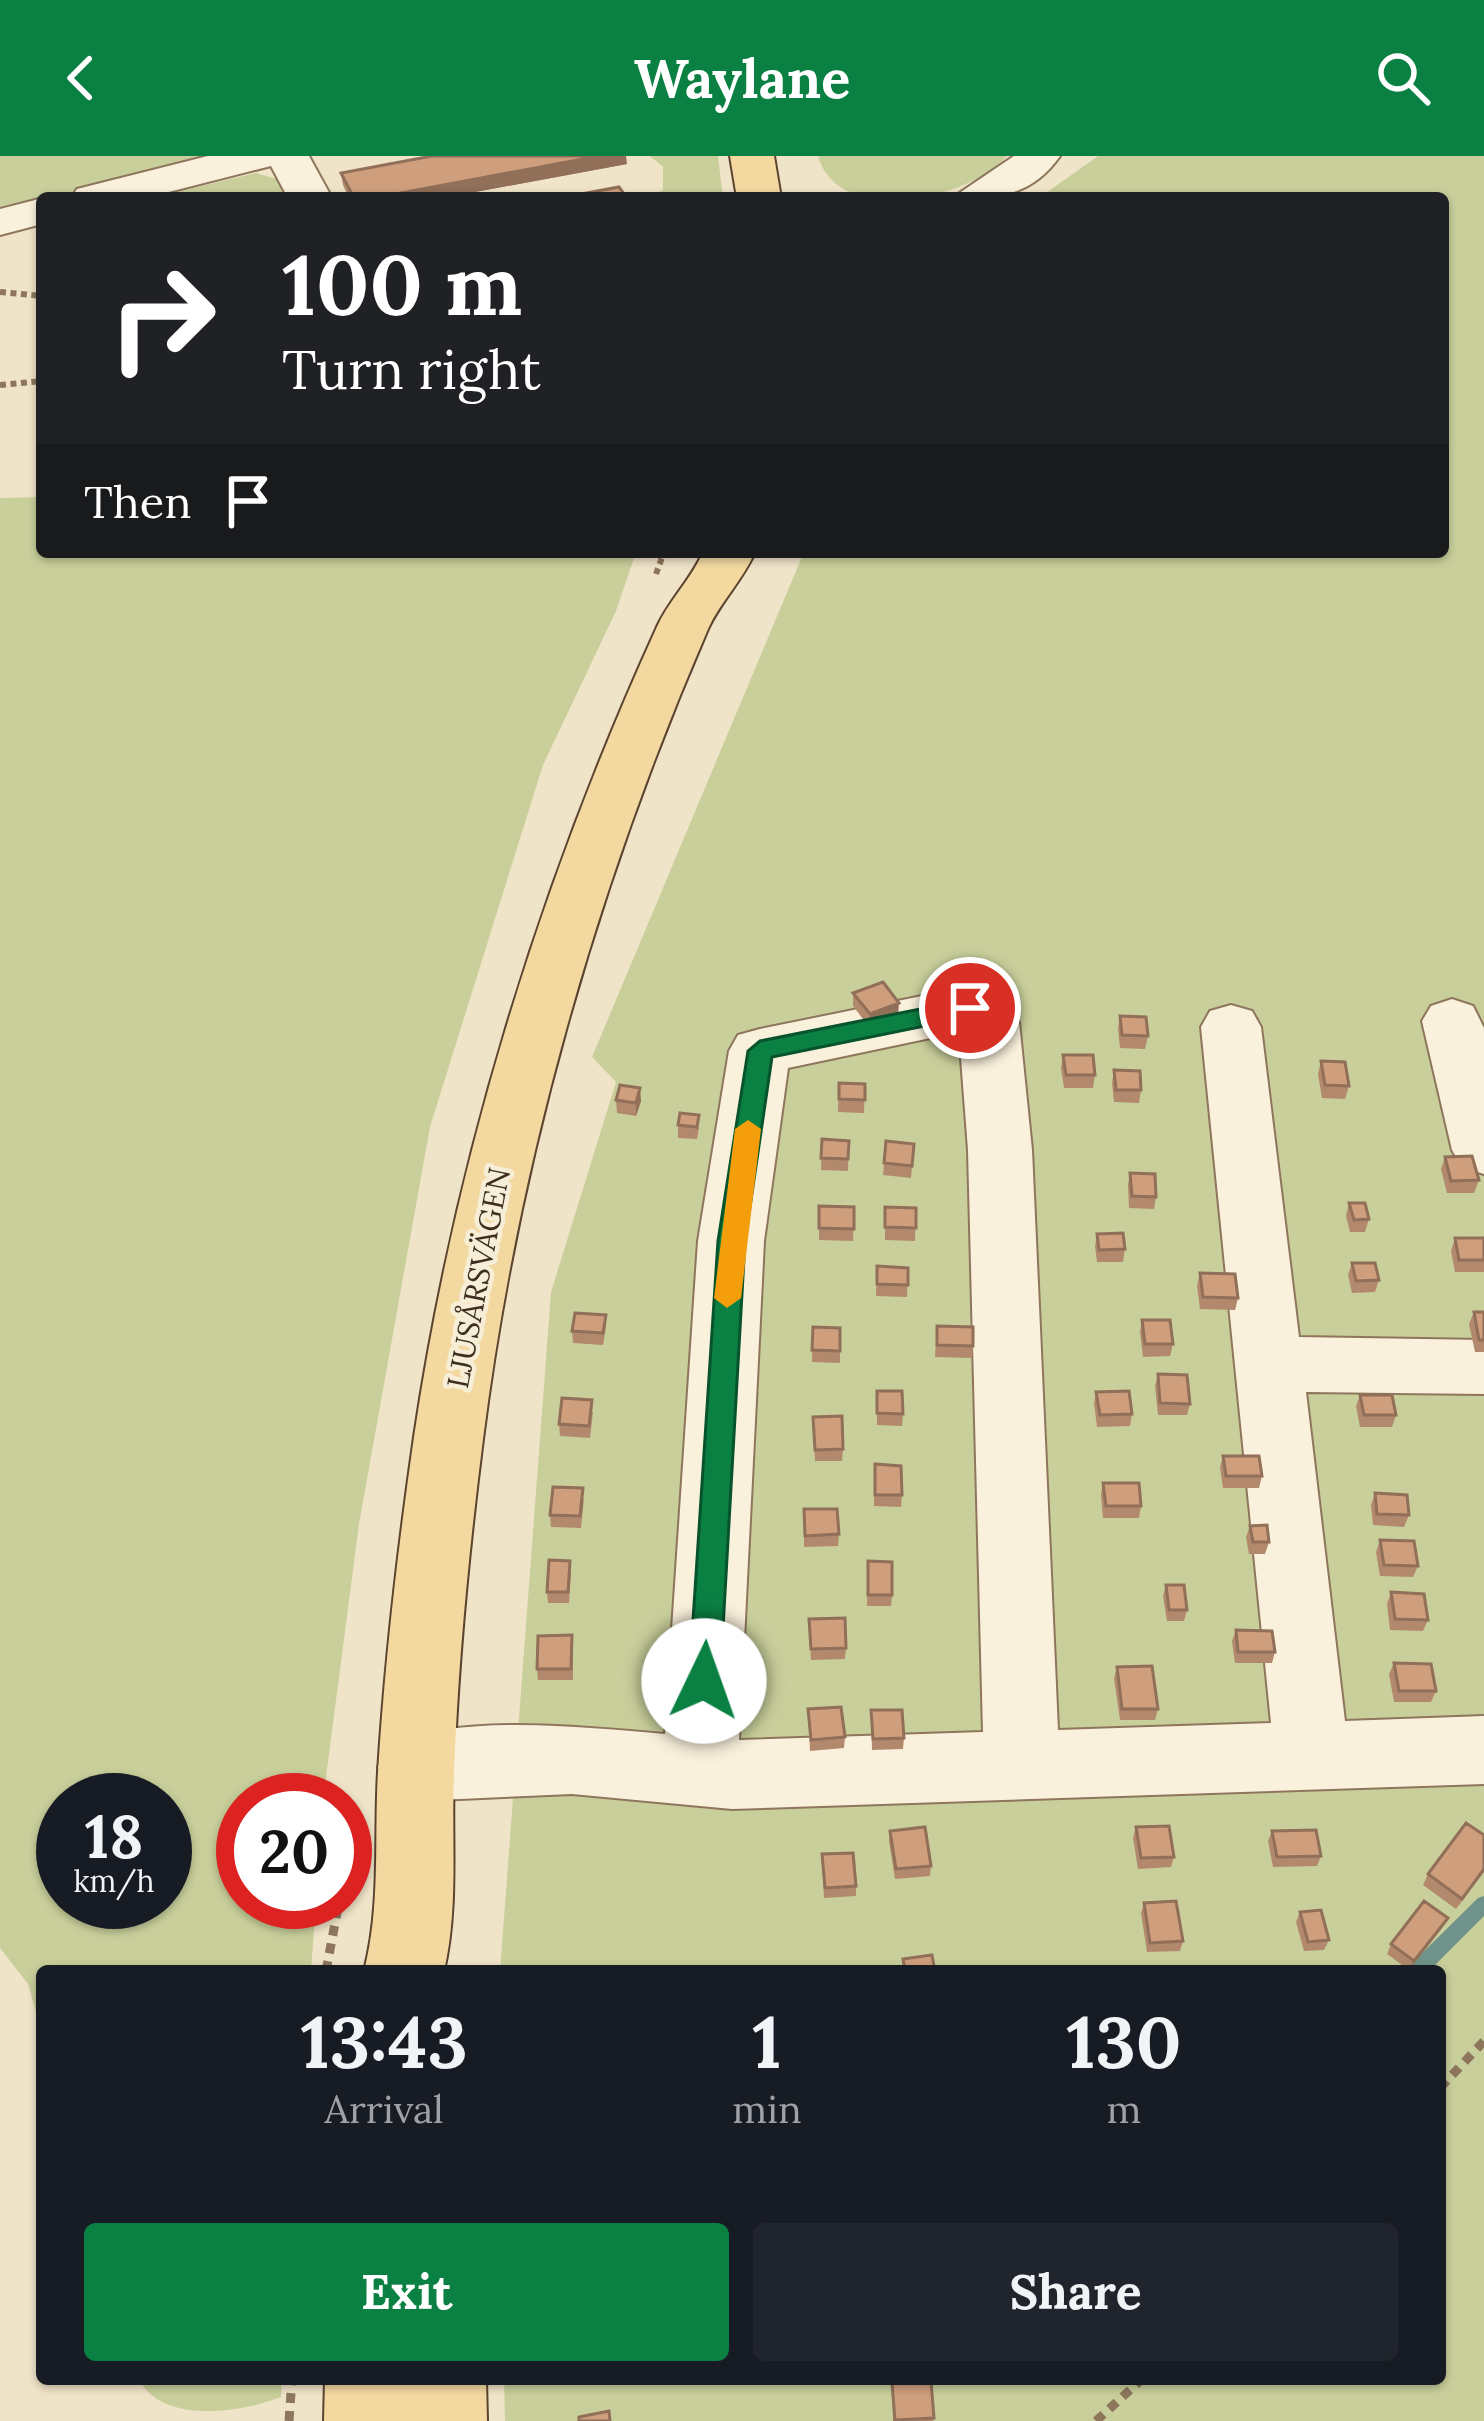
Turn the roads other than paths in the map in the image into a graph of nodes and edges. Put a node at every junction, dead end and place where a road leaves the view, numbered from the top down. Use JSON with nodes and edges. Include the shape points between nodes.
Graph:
{"nodes":[{"id":1,"x":259,"y":156,"type":"edge"},
{"id":2,"x":287,"y":156,"type":"edge"},
{"id":3,"x":752,"y":156,"type":"edge"},
{"id":4,"x":793,"y":156,"type":"edge"},
{"id":5,"x":1038,"y":156,"type":"edge"},
{"id":6,"x":117,"y":192,"type":"edge"},
{"id":7,"x":307,"y":192,"type":"edge"},
{"id":8,"x":758,"y":192,"type":"edge"},
{"id":9,"x":796,"y":192,"type":"edge"},
{"id":10,"x":986,"y":192,"type":"edge"},
{"id":11,"x":36,"y":213,"type":"edge"},
{"id":12,"x":0,"y":222,"type":"edge"},
{"id":13,"x":687,"y":558,"type":"edge"},
{"id":14,"x":726,"y":558,"type":"edge"},
{"id":15,"x":685,"y":622,"type":"junction"},
{"id":16,"x":1452,"y":1021,"type":"dead end"},
{"id":17,"x":1231,"y":1027,"type":"dead end"},
{"id":18,"x":1484,"y":1150,"type":"edge"},
{"id":19,"x":1270,"y":1364,"type":"junction"},
{"id":20,"x":1484,"y":1367,"type":"edge"},
{"id":21,"x":1484,"y":1750,"type":"edge"},
{"id":22,"x":1312,"y":1756,"type":"junction"},
{"id":23,"x":1022,"y":1766,"type":"junction"},
{"id":24,"x":416,"y":1767,"type":"junction"},
{"id":25,"x":700,"y":1772,"type":"junction"},
{"id":26,"x":407,"y":1965,"type":"edge"},
{"id":27,"x":369,"y":2385,"type":"edge"},
{"id":28,"x":442,"y":2385,"type":"edge"},
{"id":29,"x":368,"y":2421,"type":"edge"},
{"id":30,"x":443,"y":2421,"type":"edge"}],
"edges":[{"from":1,"to":6,"type":"street"},
{"from":2,"to":7,"type":"street"},
{"from":3,"to":8,"type":"main road"},
{"from":4,"to":9,"type":"main road"},
{"from":5,"to":10,"type":"street"},
{"from":11,"to":12,"type":"street"},
{"from":13,"to":15,"type":"main road","name":"LJUSÅRSVÄGEN"},
{"from":14,"to":15,"type":"main road","name":"LJUSÅRSVÄGEN"},
{"from":15,"to":24,"type":"main road","name":"LJUSÅRSVÄGEN","via":[[532,1039],[490,1206],[444,1465]]},
{"from":16,"to":18,"type":"street"},
{"from":17,"to":19,"type":"street"},
{"from":19,"to":20,"type":"street"},
{"from":19,"to":22,"type":"street"},
{"from":21,"to":22,"type":"street"},
{"from":22,"to":23,"type":"street"},
{"from":23,"to":25,"type":"street"},
{"from":23,"to":25,"type":"street","via":[[1000,1150],[989,1022],[970,1008],[760,1051],[731,1241]]},
{"from":24,"to":25,"type":"street","via":[[572,1760]]},
{"from":24,"to":26,"type":"main road","name":"LJUSÅRSVÄGEN"},
{"from":27,"to":29,"type":"main road"},
{"from":28,"to":30,"type":"main road"}]}
